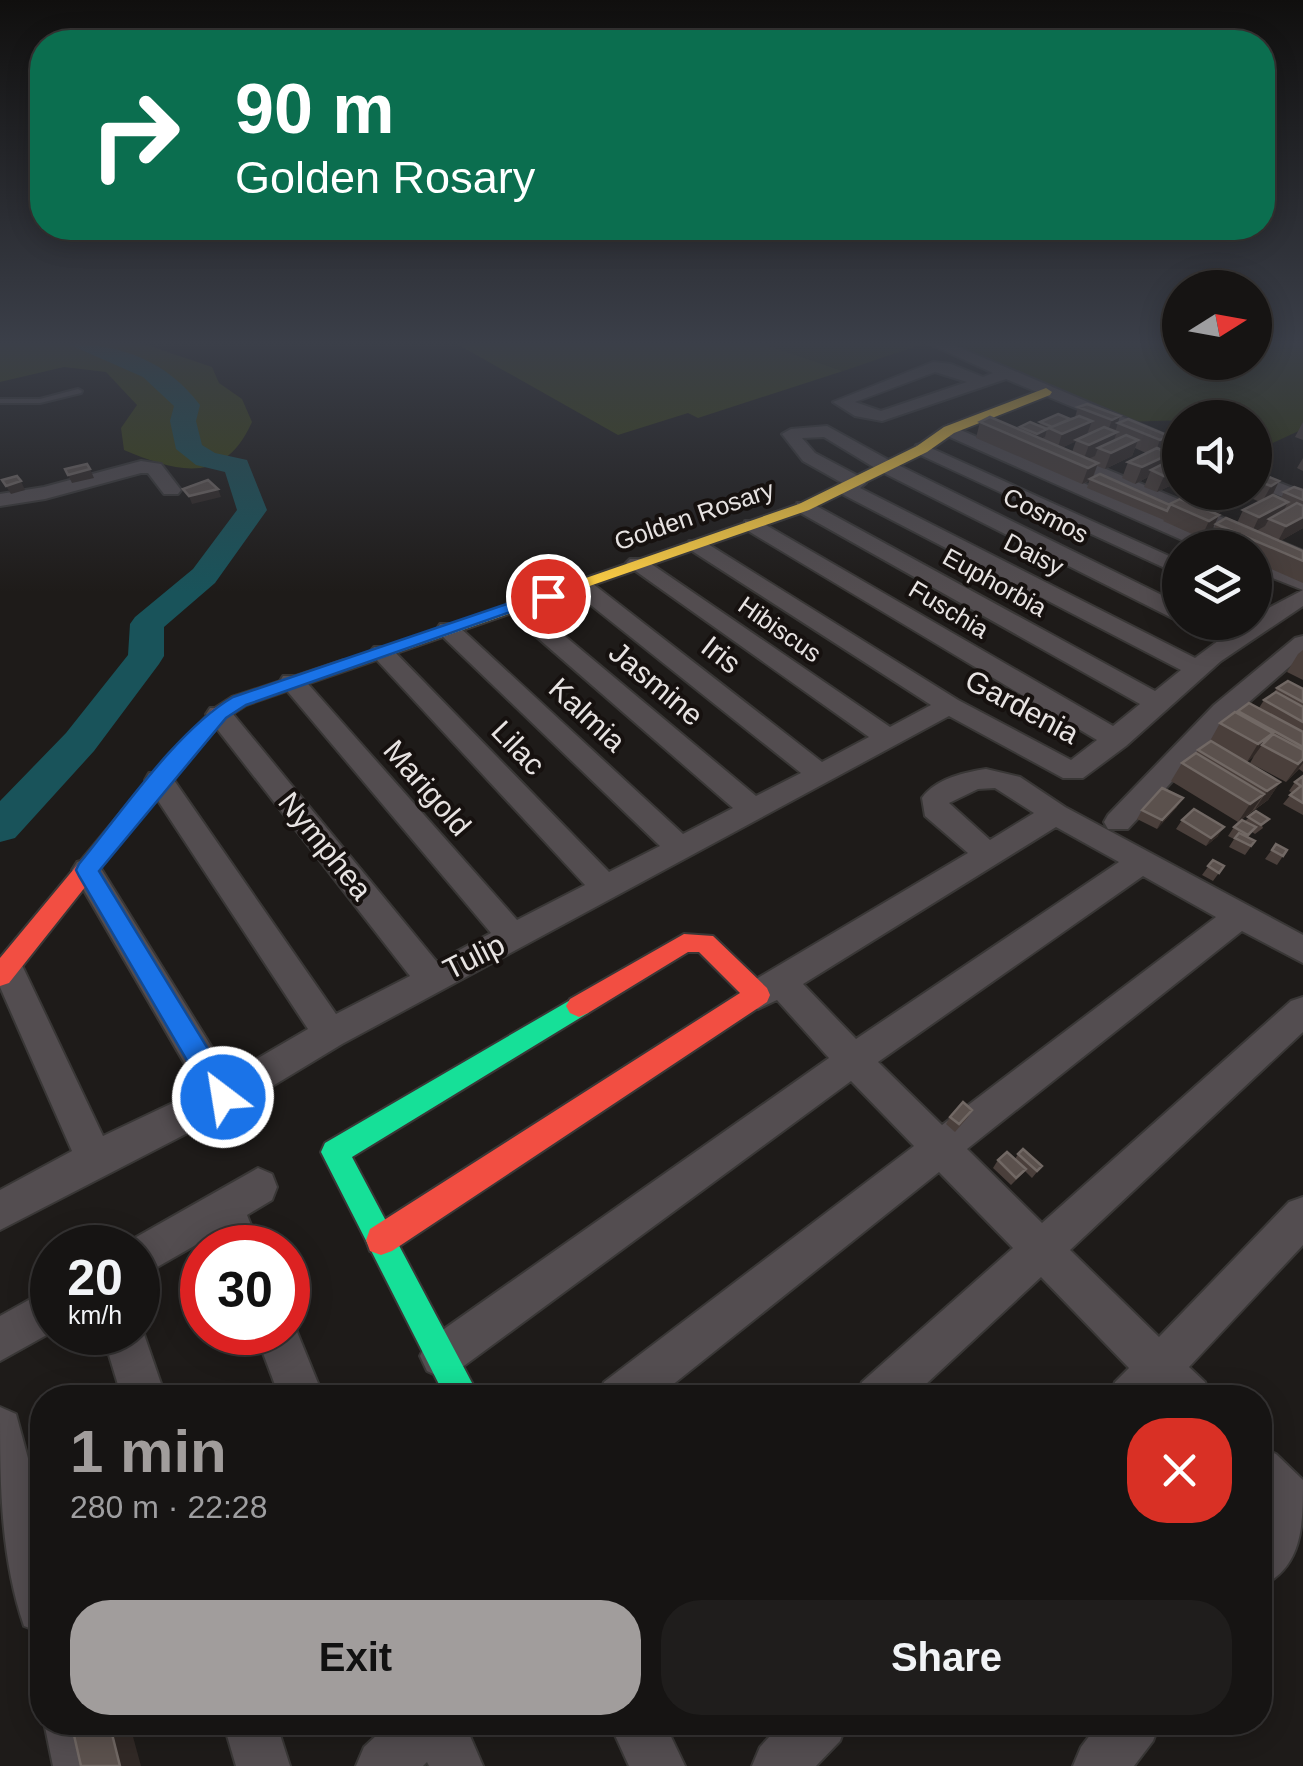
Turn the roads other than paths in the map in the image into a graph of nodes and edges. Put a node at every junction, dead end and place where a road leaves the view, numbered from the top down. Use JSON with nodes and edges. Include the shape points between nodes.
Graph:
{"nodes":[{"id":1,"x":958,"y":426,"type":"edge"},
{"id":2,"x":949,"y":430,"type":"junction"},
{"id":3,"x":1022,"y":440,"type":"edge"},
{"id":4,"x":922,"y":449,"type":"junction"},
{"id":5,"x":887,"y":466,"type":"junction"},
{"id":6,"x":1272,"y":468,"type":"edge"},
{"id":7,"x":1303,"y":480,"type":"edge"},
{"id":8,"x":852,"y":486,"type":"junction"},
{"id":9,"x":1272,"y":486,"type":"edge"},
{"id":10,"x":172,"y":490,"type":"dead end"},
{"id":11,"x":1162,"y":490,"type":"edge"},
{"id":12,"x":1303,"y":499,"type":"edge"},
{"id":13,"x":0,"y":500,"type":"edge"},
{"id":14,"x":804,"y":507,"type":"junction"},
{"id":15,"x":1199,"y":510,"type":"edge"},
{"id":16,"x":1247,"y":512,"type":"edge"},
{"id":17,"x":752,"y":525,"type":"junction"},
{"id":18,"x":1223,"y":525,"type":"junction"},
{"id":19,"x":1177,"y":530,"type":"edge"},
{"id":20,"x":696,"y":545,"type":"junction"},
{"id":21,"x":1298,"y":552,"type":"edge"},
{"id":22,"x":1162,"y":561,"type":"edge"},
{"id":23,"x":638,"y":563,"type":"junction"},
{"id":24,"x":1272,"y":571,"type":"edge"},
{"id":25,"x":1303,"y":584,"type":"edge"},
{"id":26,"x":580,"y":585,"type":"junction"},
{"id":27,"x":1303,"y":597,"type":"edge"},
{"id":28,"x":1162,"y":604,"type":"edge"},
{"id":29,"x":1272,"y":606,"type":"edge"},
{"id":30,"x":516,"y":607,"type":"junction"},
{"id":31,"x":448,"y":629,"type":"junction"},
{"id":32,"x":1234,"y":640,"type":"edge"},
{"id":33,"x":1303,"y":643,"type":"edge"},
{"id":34,"x":382,"y":652,"type":"junction"},
{"id":35,"x":1196,"y":668,"type":"junction"},
{"id":36,"x":1265,"y":675,"type":"junction"},
{"id":37,"x":292,"y":682,"type":"junction"},
{"id":38,"x":1290,"y":689,"type":"edge"},
{"id":39,"x":1159,"y":704,"type":"junction"},
{"id":40,"x":949,"y":706,"type":"junction"},
{"id":41,"x":1224,"y":712,"type":"junction"},
{"id":42,"x":219,"y":714,"type":"junction"},
{"id":43,"x":1255,"y":728,"type":"edge"},
{"id":44,"x":891,"y":740,"type":"junction"},
{"id":45,"x":1117,"y":740,"type":"junction"},
{"id":46,"x":1190,"y":748,"type":"junction"},
{"id":47,"x":1219,"y":766,"type":"edge"},
{"id":48,"x":822,"y":776,"type":"junction"},
{"id":49,"x":159,"y":780,"type":"junction"},
{"id":50,"x":1152,"y":786,"type":"junction"},
{"id":51,"x":1179,"y":805,"type":"edge"},
{"id":52,"x":754,"y":811,"type":"junction"},
{"id":53,"x":1054,"y":814,"type":"junction"},
{"id":54,"x":1118,"y":822,"type":"dead end"},
{"id":55,"x":682,"y":849,"type":"junction"},
{"id":56,"x":988,"y":854,"type":"junction"},
{"id":57,"x":1142,"y":862,"type":"junction"},
{"id":58,"x":87,"y":870,"type":"junction"},
{"id":59,"x":606,"y":888,"type":"junction"},
{"id":60,"x":1240,"y":916,"type":"junction"},
{"id":61,"x":513,"y":937,"type":"junction"},
{"id":62,"x":1303,"y":950,"type":"edge"},
{"id":63,"x":4,"y":972,"type":"edge"},
{"id":64,"x":432,"y":979,"type":"junction"},
{"id":65,"x":769,"y":988,"type":"junction"},
{"id":66,"x":1303,"y":1011,"type":"edge"},
{"id":67,"x":330,"y":1034,"type":"junction"},
{"id":68,"x":853,"y":1060,"type":"junction"},
{"id":69,"x":223,"y":1097,"type":"junction"},
{"id":70,"x":940,"y":1148,"type":"junction"},
{"id":71,"x":94,"y":1160,"type":"junction"},
{"id":72,"x":258,"y":1187,"type":"dead end"},
{"id":73,"x":224,"y":1208,"type":"junction"},
{"id":74,"x":0,"y":1211,"type":"edge"},
{"id":75,"x":1303,"y":1216,"type":"edge"},
{"id":76,"x":231,"y":1225,"type":"edge"},
{"id":77,"x":381,"y":1240,"type":"junction"},
{"id":78,"x":160,"y":1245,"type":"edge"},
{"id":79,"x":1040,"y":1248,"type":"junction"},
{"id":80,"x":30,"y":1322,"type":"edge"},
{"id":81,"x":0,"y":1340,"type":"edge"},
{"id":82,"x":130,"y":1355,"type":"edge"},
{"id":83,"x":285,"y":1355,"type":"edge"},
{"id":84,"x":442,"y":1356,"type":"junction"},
{"id":85,"x":140,"y":1385,"type":"edge"},
{"id":86,"x":297,"y":1385,"type":"edge"},
{"id":87,"x":457,"y":1385,"type":"edge"},
{"id":88,"x":637,"y":1385,"type":"edge"},
{"id":89,"x":892,"y":1385,"type":"edge"},
{"id":90,"x":1158,"y":1385,"type":"edge"},
{"id":91,"x":1162,"y":1385,"type":"edge"},
{"id":92,"x":0,"y":1430,"type":"edge"},
{"id":93,"x":1272,"y":1482,"type":"edge"},
{"id":94,"x":1302,"y":1511,"type":"edge"},
{"id":95,"x":1272,"y":1548,"type":"edge"},
{"id":96,"x":30,"y":1557,"type":"edge"},
{"id":97,"x":73,"y":1735,"type":"edge"},
{"id":98,"x":253,"y":1735,"type":"edge"},
{"id":99,"x":419,"y":1735,"type":"edge"},
{"id":100,"x":440,"y":1735,"type":"edge"},
{"id":101,"x":642,"y":1735,"type":"edge"},
{"id":102,"x":809,"y":1735,"type":"edge"},
{"id":103,"x":1124,"y":1735,"type":"edge"},
{"id":104,"x":80,"y":1766,"type":"edge"},
{"id":105,"x":263,"y":1766,"type":"edge"},
{"id":106,"x":383,"y":1766,"type":"edge"},
{"id":107,"x":456,"y":1766,"type":"edge"},
{"id":108,"x":658,"y":1766,"type":"edge"},
{"id":109,"x":779,"y":1766,"type":"edge"},
{"id":110,"x":1100,"y":1766,"type":"edge"}],
"edges":[{"from":1,"to":2,"type":"street","name":"Golden Rosary"},
{"from":2,"to":4,"type":"street","name":"Golden Rosary"},
{"from":2,"to":19,"type":"street"},
{"from":3,"to":11,"type":"street","via":[[1068,451]]},
{"from":4,"to":5,"type":"street","name":"Golden Rosary"},
{"from":4,"to":22,"type":"street"},
{"from":5,"to":8,"type":"street","name":"Golden Rosary"},
{"from":5,"to":8,"type":"street","name":"Cosmos","via":[[827,431],[791,434],[806,455]]},
{"from":5,"to":28,"type":"street","name":"Cosmos"},
{"from":6,"to":7,"type":"street"},
{"from":8,"to":14,"type":"street","name":"Golden Rosary"},
{"from":8,"to":35,"type":"street","name":"Daisy"},
{"from":9,"to":12,"type":"street"},
{"from":10,"to":13,"type":"street","via":[[154,468],[141,467]]},
{"from":14,"to":17,"type":"street","name":"Golden Rosary"},
{"from":14,"to":39,"type":"street","name":"Euphorbia"},
{"from":15,"to":18,"type":"street"},
{"from":16,"to":18,"type":"street"},
{"from":17,"to":20,"type":"street","name":"Golden Rosary"},
{"from":17,"to":45,"type":"street","name":"Fuschia"},
{"from":18,"to":21,"type":"street"},
{"from":20,"to":23,"type":"street","name":"Golden Rosary"},
{"from":20,"to":40,"type":"street","name":"Gardenia"},
{"from":23,"to":26,"type":"street","name":"Golden Rosary"},
{"from":23,"to":44,"type":"street","name":"Hibiscus"},
{"from":24,"to":25,"type":"street"},
{"from":26,"to":30,"type":"street","name":"Golden Rosary"},
{"from":26,"to":48,"type":"street","name":"Iris"},
{"from":27,"to":29,"type":"street","name":"Gardenia"},
{"from":30,"to":31,"type":"street","name":"Golden Rosary"},
{"from":30,"to":52,"type":"street","name":"Jasmine"},
{"from":31,"to":34,"type":"street","name":"Golden Rosary"},
{"from":31,"to":55,"type":"street","name":"Kalmia"},
{"from":32,"to":35,"type":"street","name":"Gardenia"},
{"from":33,"to":36,"type":"street"},
{"from":34,"to":37,"type":"street","name":"Golden Rosary"},
{"from":34,"to":59,"type":"street","name":"Lilac"},
{"from":35,"to":39,"type":"street","name":"Gardenia"},
{"from":36,"to":38,"type":"street"},
{"from":36,"to":41,"type":"street"},
{"from":37,"to":42,"type":"street","name":"Golden Rosary"},
{"from":37,"to":61,"type":"street","name":"Marigold"},
{"from":39,"to":45,"type":"street","name":"Gardenia"},
{"from":40,"to":44,"type":"street","name":"Tulip"},
{"from":40,"to":45,"type":"street","name":"Gardenia","via":[[1073,772]]},
{"from":41,"to":43,"type":"street"},
{"from":41,"to":46,"type":"street"},
{"from":42,"to":49,"type":"street","name":"Golden Rosary"},
{"from":42,"to":64,"type":"street","name":"Nymphea"},
{"from":44,"to":48,"type":"street","name":"Tulip"},
{"from":46,"to":47,"type":"street"},
{"from":46,"to":50,"type":"street"},
{"from":48,"to":52,"type":"street","name":"Tulip"},
{"from":49,"to":58,"type":"street","name":"Golden Rosary"},
{"from":49,"to":67,"type":"street"},
{"from":50,"to":51,"type":"street"},
{"from":50,"to":54,"type":"street"},
{"from":52,"to":55,"type":"street","name":"Tulip"},
{"from":53,"to":56,"type":"street"},
{"from":53,"to":56,"type":"street","via":[[990,775],[936,798],[935,808]]},
{"from":53,"to":57,"type":"street"},
{"from":55,"to":59,"type":"street","name":"Tulip"},
{"from":56,"to":65,"type":"street"},
{"from":57,"to":60,"type":"street"},
{"from":57,"to":68,"type":"street"},
{"from":58,"to":63,"type":"street","name":"Golden Rosary"},
{"from":58,"to":69,"type":"street"},
{"from":59,"to":61,"type":"street","name":"Tulip"},
{"from":60,"to":62,"type":"street"},
{"from":60,"to":70,"type":"street"},
{"from":61,"to":64,"type":"street","name":"Tulip"},
{"from":63,"to":71,"type":"street"},
{"from":64,"to":67,"type":"street","name":"Tulip"},
{"from":65,"to":68,"type":"street"},
{"from":65,"to":77,"type":"street"},
{"from":65,"to":77,"type":"street","via":[[705,943],[684,943],[335,1152]]},
{"from":66,"to":79,"type":"street"},
{"from":67,"to":69,"type":"street","name":"Tulip"},
{"from":68,"to":70,"type":"street"},
{"from":68,"to":84,"type":"street"},
{"from":69,"to":71,"type":"street","name":"Tulip"},
{"from":70,"to":79,"type":"street"},
{"from":70,"to":88,"type":"street"},
{"from":71,"to":74,"type":"street","name":"Tulip"},
{"from":72,"to":73,"type":"street"},
{"from":73,"to":76,"type":"street"},
{"from":73,"to":78,"type":"street"},
{"from":75,"to":91,"type":"street"},
{"from":77,"to":84,"type":"street"},
{"from":79,"to":89,"type":"street"},
{"from":79,"to":90,"type":"street"},
{"from":80,"to":81,"type":"street"},
{"from":82,"to":85,"type":"street"},
{"from":83,"to":86,"type":"street"},
{"from":84,"to":87,"type":"street"},
{"from":92,"to":96,"type":"street"},
{"from":93,"to":94,"type":"street"},
{"from":94,"to":95,"type":"street"},
{"from":97,"to":104,"type":"street"},
{"from":98,"to":105,"type":"street"},
{"from":99,"to":106,"type":"street"},
{"from":100,"to":107,"type":"street"},
{"from":101,"to":108,"type":"street"},
{"from":102,"to":109,"type":"street"},
{"from":103,"to":110,"type":"street"}]}
